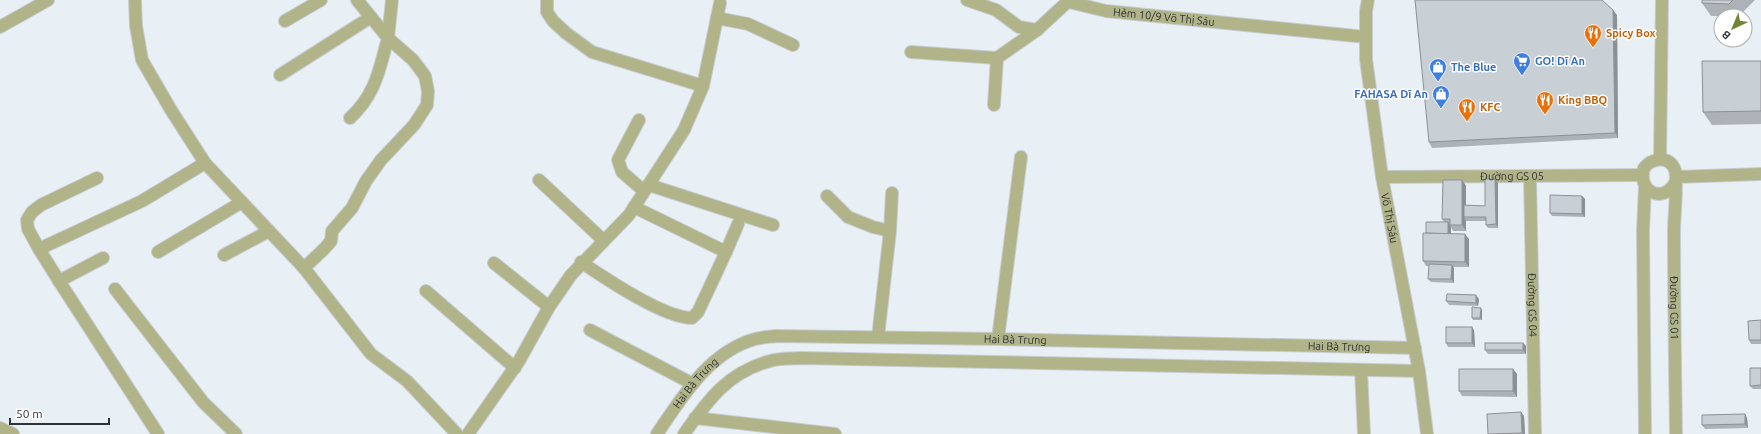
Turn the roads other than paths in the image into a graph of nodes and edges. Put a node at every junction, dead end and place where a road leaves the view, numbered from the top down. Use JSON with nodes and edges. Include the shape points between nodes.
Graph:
{"nodes":[{"id":1,"x":48,"y":0,"type":"edge"},
{"id":2,"x":135,"y":0,"type":"edge"},
{"id":3,"x":321,"y":0,"type":"edge"},
{"id":4,"x":357,"y":0,"type":"edge"},
{"id":5,"x":392,"y":0,"type":"edge"},
{"id":6,"x":547,"y":0,"type":"edge"},
{"id":7,"x":967,"y":0,"type":"edge"},
{"id":8,"x":1368,"y":0,"type":"edge"},
{"id":9,"x":1662,"y":0,"type":"edge"},
{"id":10,"x":720,"y":4,"type":"dead end"},
{"id":11,"x":371,"y":17,"type":"junction"},
{"id":12,"x":717,"y":18,"type":"junction"},
{"id":13,"x":285,"y":21,"type":"dead end"},
{"id":14,"x":0,"y":27,"type":"edge"},
{"id":15,"x":1037,"y":30,"type":"junction"},
{"id":16,"x":1366,"y":37,"type":"junction"},
{"id":17,"x":388,"y":38,"type":"junction"},
{"id":18,"x":793,"y":45,"type":"dead end"},
{"id":19,"x":911,"y":52,"type":"dead end"},
{"id":20,"x":997,"y":58,"type":"junction"},
{"id":21,"x":280,"y":75,"type":"dead end"},
{"id":22,"x":704,"y":86,"type":"junction"},
{"id":23,"x":994,"y":105,"type":"dead end"},
{"id":24,"x":350,"y":118,"type":"dead end"},
{"id":25,"x":638,"y":120,"type":"dead end"},
{"id":26,"x":1021,"y":156,"type":"dead end"},
{"id":27,"x":1660,"y":159,"type":"junction"},
{"id":28,"x":205,"y":164,"type":"junction"},
{"id":29,"x":1761,"y":174,"type":"edge"},
{"id":30,"x":1530,"y":176,"type":"junction"},
{"id":31,"x":97,"y":178,"type":"dead end"},
{"id":32,"x":1382,"y":178,"type":"junction"},
{"id":33,"x":539,"y":180,"type":"dead end"},
{"id":34,"x":1643,"y":180,"type":"junction"},
{"id":35,"x":1676,"y":180,"type":"junction"},
{"id":36,"x":647,"y":188,"type":"junction"},
{"id":37,"x":892,"y":193,"type":"dead end"},
{"id":38,"x":827,"y":196,"type":"dead end"},
{"id":39,"x":242,"y":202,"type":"junction"},
{"id":40,"x":634,"y":207,"type":"junction"},
{"id":41,"x":738,"y":224,"type":"dead end"},
{"id":42,"x":773,"y":225,"type":"dead end"},
{"id":43,"x":269,"y":231,"type":"junction"},
{"id":44,"x":890,"y":231,"type":"junction"},
{"id":45,"x":603,"y":240,"type":"junction"},
{"id":46,"x":39,"y":249,"type":"junction"},
{"id":47,"x":158,"y":252,"type":"dead end"},
{"id":48,"x":726,"y":252,"type":"junction"},
{"id":49,"x":224,"y":255,"type":"dead end"},
{"id":50,"x":103,"y":258,"type":"dead end"},
{"id":51,"x":581,"y":262,"type":"junction"},
{"id":52,"x":494,"y":263,"type":"dead end"},
{"id":53,"x":304,"y":268,"type":"junction"},
{"id":54,"x":59,"y":281,"type":"junction"},
{"id":55,"x":115,"y":289,"type":"dead end"},
{"id":56,"x":426,"y":291,"type":"dead end"},
{"id":57,"x":549,"y":307,"type":"junction"},
{"id":58,"x":590,"y":330,"type":"dead end"},
{"id":59,"x":878,"y":337,"type":"junction"},
{"id":60,"x":998,"y":339,"type":"junction"},
{"id":61,"x":1415,"y":348,"type":"junction"},
{"id":62,"x":515,"y":368,"type":"junction"},
{"id":63,"x":1361,"y":370,"type":"junction"},
{"id":64,"x":1419,"y":371,"type":"junction"},
{"id":65,"x":693,"y":384,"type":"junction"},
{"id":66,"x":695,"y":418,"type":"junction"},
{"id":67,"x":0,"y":428,"type":"edge"},
{"id":68,"x":13,"y":434,"type":"edge"},
{"id":69,"x":158,"y":434,"type":"edge"},
{"id":70,"x":236,"y":434,"type":"edge"},
{"id":71,"x":457,"y":434,"type":"edge"},
{"id":72,"x":468,"y":434,"type":"edge"},
{"id":73,"x":657,"y":434,"type":"edge"},
{"id":74,"x":684,"y":434,"type":"edge"},
{"id":75,"x":834,"y":434,"type":"edge"},
{"id":76,"x":1364,"y":434,"type":"edge"},
{"id":77,"x":1427,"y":434,"type":"edge"},
{"id":78,"x":1535,"y":434,"type":"edge"},
{"id":79,"x":1645,"y":434,"type":"edge"},
{"id":80,"x":1676,"y":434,"type":"edge"}],
"edges":[{"from":1,"to":14,"type":"street"},
{"from":2,"to":28,"type":"street","via":[[136,26],[142,60]]},
{"from":3,"to":13,"type":"street"},
{"from":4,"to":11,"type":"street"},
{"from":5,"to":17,"type":"street"},
{"from":6,"to":22,"type":"street","via":[[547,12],[553,21],[592,52]]},
{"from":7,"to":15,"type":"street","via":[[996,10],[1019,27]]},
{"from":8,"to":16,"type":"street","name":"Võ Thị Sáu"},
{"from":9,"to":27,"type":"street"},
{"from":10,"to":12,"type":"street"},
{"from":11,"to":17,"type":"street"},
{"from":11,"to":21,"type":"street"},
{"from":12,"to":18,"type":"street","via":[[748,24]]},
{"from":12,"to":22,"type":"street"},
{"from":15,"to":16,"type":"street","name":"Hẻm 10/9 Võ Thị Sáu","via":[[1069,2],[1106,12]]},
{"from":15,"to":20,"type":"street","name":"Hẻm 10/9 Võ Thị Sáu"},
{"from":16,"to":32,"type":"street","name":"Võ Thị Sáu","via":[[1366,60]]},
{"from":17,"to":24,"type":"street","via":[[376,82],[362,107]]},
{"from":17,"to":53,"type":"street","via":[[413,60],[424,76],[428,105],[366,181],[352,208],[332,231],[326,248]]},
{"from":19,"to":20,"type":"street"},
{"from":20,"to":23,"type":"street"},
{"from":22,"to":36,"type":"street","via":[[684,130]]},
{"from":25,"to":36,"type":"street","via":[[618,160],[622,172]]},
{"from":26,"to":60,"type":"street"},
{"from":27,"to":34,"type":"street","via":[[1647,164]]},
{"from":27,"to":35,"type":"street","via":[[1674,168]]},
{"from":28,"to":39,"type":"street"},
{"from":28,"to":46,"type":"street","via":[[142,201]]},
{"from":29,"to":35,"type":"street"},
{"from":30,"to":32,"type":"street","name":"Đường GS 05"},
{"from":30,"to":34,"type":"street","name":"Đường GS 05"},
{"from":30,"to":78,"type":"street","name":"Đường GS 04"},
{"from":31,"to":46,"type":"street","via":[[32,212],[27,220],[28,229]]},
{"from":32,"to":61,"type":"street","name":"Võ Thị Sáu"},
{"from":33,"to":45,"type":"street"},
{"from":34,"to":35,"type":"street","via":[[1648,191],[1659,194],[1668,191]]},
{"from":34,"to":79,"type":"street"},
{"from":35,"to":80,"type":"street","name":"Đường GS 01"},
{"from":36,"to":40,"type":"street"},
{"from":36,"to":42,"type":"street"},
{"from":37,"to":44,"type":"street"},
{"from":38,"to":44,"type":"street","via":[[848,217]]},
{"from":39,"to":43,"type":"street"},
{"from":39,"to":47,"type":"street"},
{"from":40,"to":45,"type":"street"},
{"from":40,"to":48,"type":"street"},
{"from":41,"to":48,"type":"street"},
{"from":43,"to":49,"type":"street"},
{"from":43,"to":53,"type":"street"},
{"from":44,"to":59,"type":"street"},
{"from":45,"to":51,"type":"street"},
{"from":46,"to":54,"type":"street"},
{"from":48,"to":51,"type":"street","via":[[698,312],[692,318],[668,313],[606,279]]},
{"from":50,"to":54,"type":"street"},
{"from":51,"to":57,"type":"street"},
{"from":52,"to":57,"type":"street"},
{"from":53,"to":71,"type":"street","via":[[371,354],[407,380]]},
{"from":54,"to":69,"type":"street"},
{"from":55,"to":70,"type":"street","via":[[203,402]]},
{"from":56,"to":62,"type":"street"},
{"from":57,"to":62,"type":"street"},
{"from":58,"to":65,"type":"street"},
{"from":59,"to":60,"type":"street","name":"Hai Bà Trưng"},
{"from":59,"to":65,"type":"street","name":"Hai Bà Trưng","via":[[793,336],[755,339],[736,347],[719,359],[704,370]]},
{"from":60,"to":61,"type":"street","name":"Hai Bà Trưng"},
{"from":61,"to":64,"type":"street","name":"Võ Thị Sáu"},
{"from":62,"to":72,"type":"street"},
{"from":63,"to":64,"type":"street","name":"Hai Bà Trưng"},
{"from":63,"to":66,"type":"street","name":"Hai Bà Trưng","via":[[801,358],[772,360],[747,369],[732,378]]},
{"from":63,"to":76,"type":"street"},
{"from":64,"to":77,"type":"street","name":"Võ Thị Sáu"},
{"from":65,"to":73,"type":"street","name":"Hai Bà Trưng"},
{"from":66,"to":74,"type":"street","name":"Hai Bà Trưng"},
{"from":66,"to":75,"type":"street"},
{"from":67,"to":68,"type":"street"}]}
